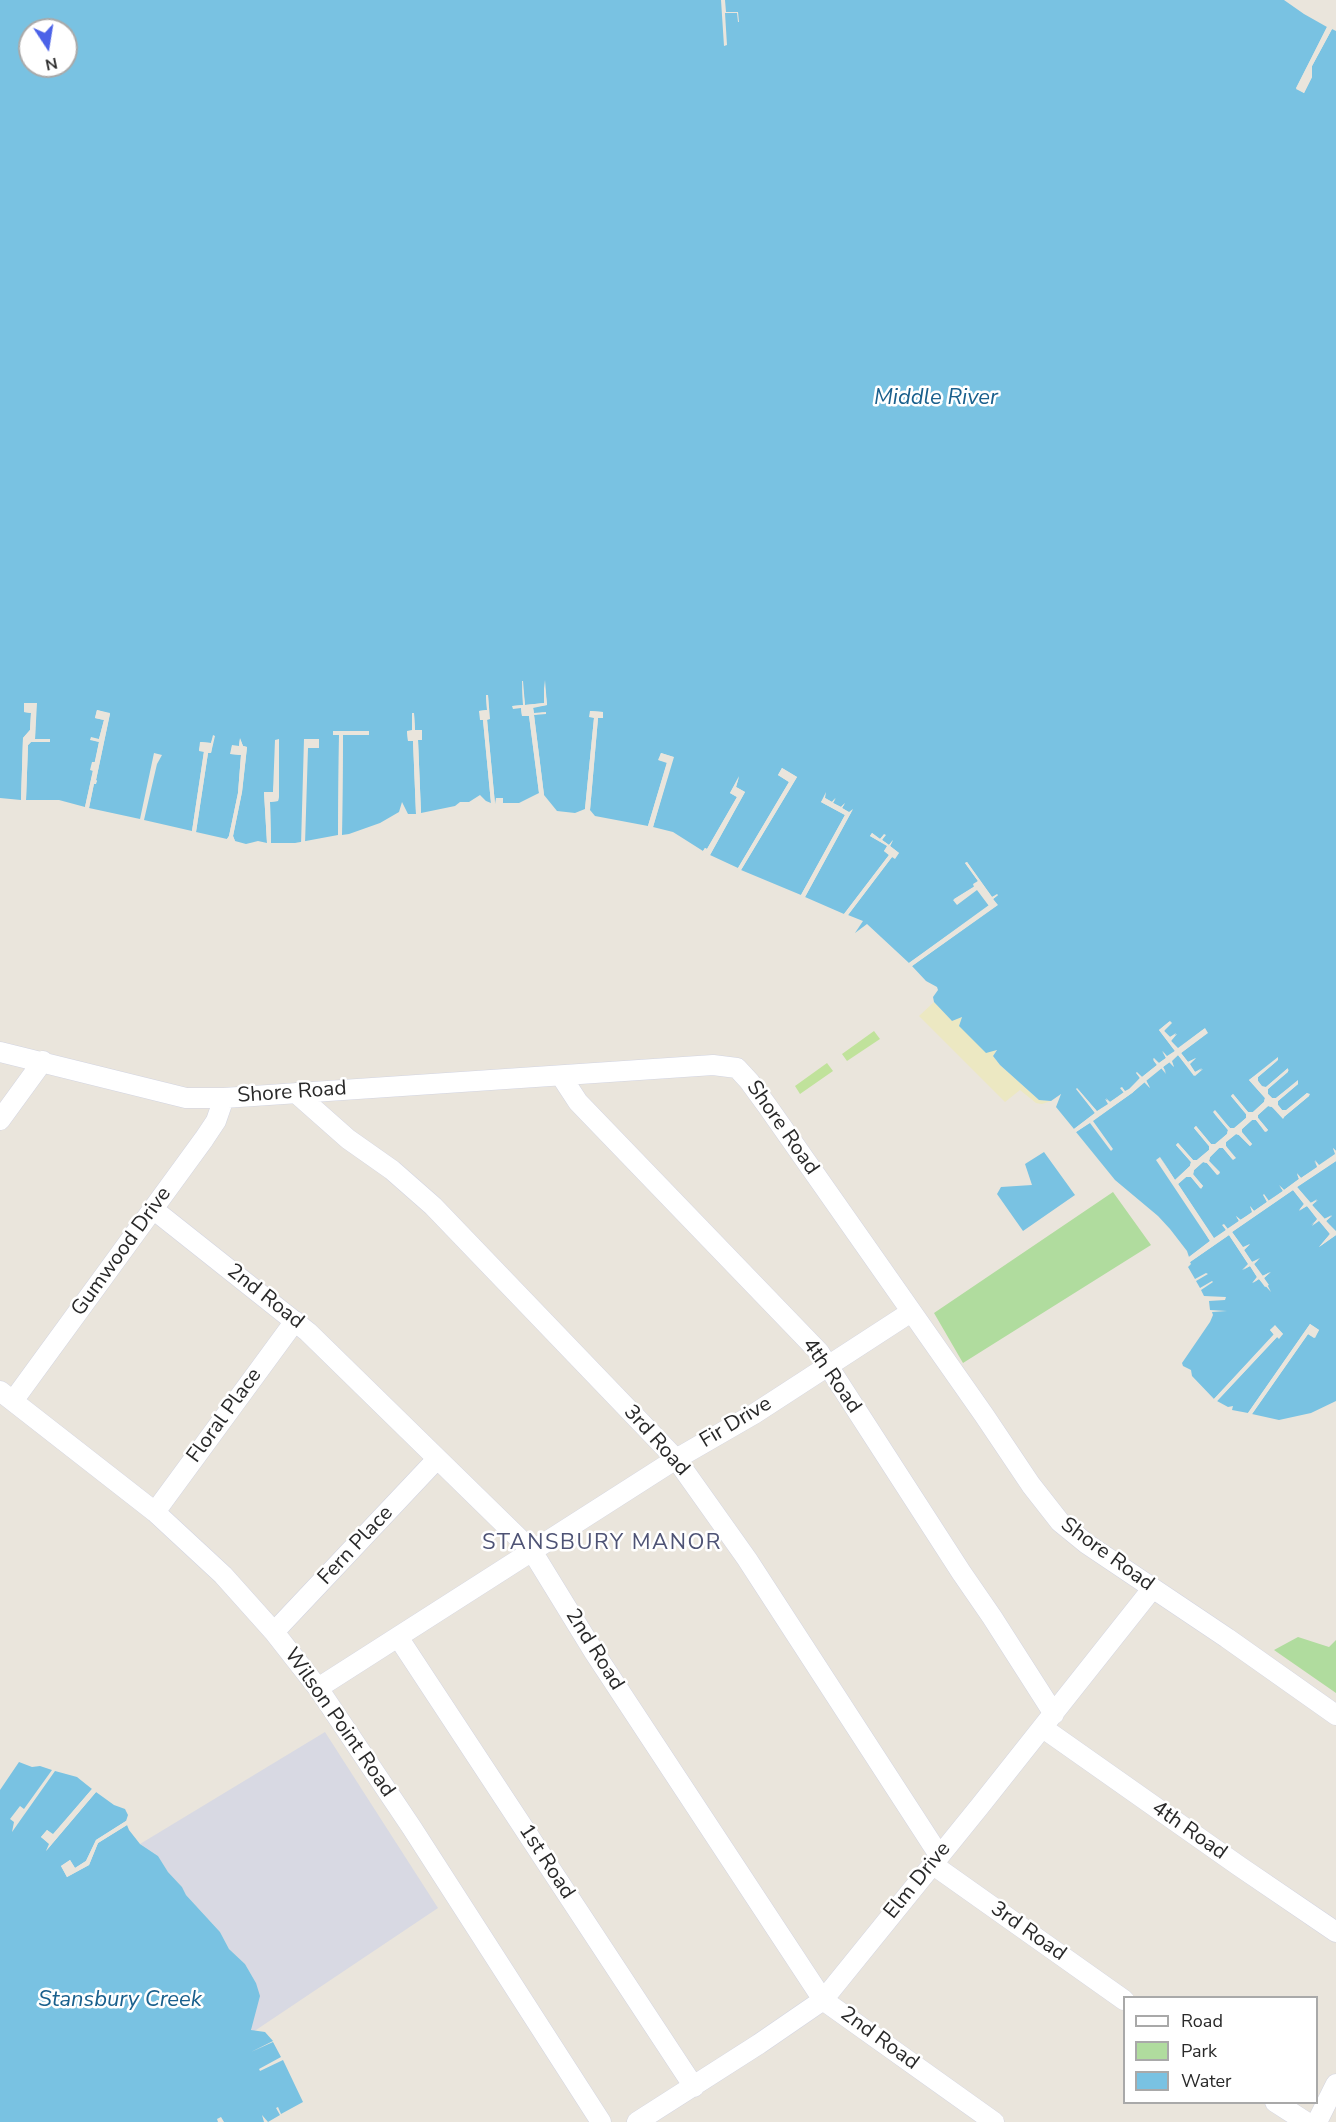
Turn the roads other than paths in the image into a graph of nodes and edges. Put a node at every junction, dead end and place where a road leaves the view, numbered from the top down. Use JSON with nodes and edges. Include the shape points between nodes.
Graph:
{"nodes":[{"id":1,"x":0,"y":1052,"type":"edge"},
{"id":2,"x":43,"y":1061,"type":"junction"},
{"id":3,"x":561,"y":1076,"type":"junction"},
{"id":4,"x":296,"y":1093,"type":"junction"},
{"id":5,"x":224,"y":1098,"type":"junction"},
{"id":6,"x":0,"y":1120,"type":"edge"},
{"id":7,"x":153,"y":1209,"type":"junction"},
{"id":8,"x":911,"y":1312,"type":"junction"},
{"id":9,"x":295,"y":1321,"type":"junction"},
{"id":10,"x":827,"y":1366,"type":"junction"},
{"id":11,"x":7,"y":1396,"type":"edge"},
{"id":12,"x":437,"y":1459,"type":"junction"},
{"id":13,"x":676,"y":1459,"type":"junction"},
{"id":14,"x":155,"y":1512,"type":"junction"},
{"id":15,"x":532,"y":1551,"type":"junction"},
{"id":16,"x":1152,"y":1589,"type":"junction"},
{"id":17,"x":274,"y":1632,"type":"junction"},
{"id":18,"x":398,"y":1637,"type":"junction"},
{"id":19,"x":318,"y":1688,"type":"junction"},
{"id":20,"x":1336,"y":1715,"type":"edge"},
{"id":21,"x":1048,"y":1721,"type":"junction"},
{"id":22,"x":936,"y":1860,"type":"junction"},
{"id":23,"x":1336,"y":1932,"type":"edge"},
{"id":24,"x":1123,"y":1999,"type":"edge"},
{"id":25,"x":823,"y":2000,"type":"junction"},
{"id":26,"x":1336,"y":2084,"type":"edge"},
{"id":27,"x":694,"y":2087,"type":"junction"},
{"id":28,"x":1277,"y":2104,"type":"edge"},
{"id":29,"x":985,"y":2120,"type":"edge"},
{"id":30,"x":601,"y":2122,"type":"edge"},
{"id":31,"x":637,"y":2122,"type":"edge"},
{"id":32,"x":1306,"y":2122,"type":"edge"},
{"id":33,"x":1317,"y":2122,"type":"edge"}],
"edges":[{"from":1,"to":2,"type":"street","name":"Shore Road"},
{"from":2,"to":5,"type":"street","name":"Shore Road","via":[[186,1098]]},
{"from":2,"to":6,"type":"street"},
{"from":3,"to":4,"type":"street","name":"Shore Road"},
{"from":3,"to":8,"type":"street","name":"Shore Road","via":[[713,1065],[737,1068]]},
{"from":3,"to":10,"type":"street","name":"4th Road","via":[[578,1102],[819,1352]]},
{"from":4,"to":5,"type":"street","name":"Shore Road"},
{"from":4,"to":13,"type":"street","name":"3rd Road","via":[[433,1206]]},
{"from":5,"to":7,"type":"street","name":"Gumwood Drive","via":[[216,1121]]},
{"from":7,"to":9,"type":"street","name":"2nd Road"},
{"from":7,"to":11,"type":"street","name":"Gumwood Drive"},
{"from":8,"to":10,"type":"street","name":"Fir Drive"},
{"from":8,"to":16,"type":"street","name":"Shore Road","via":[[1044,1504],[1087,1544]]},
{"from":9,"to":12,"type":"street","name":"2nd Road"},
{"from":9,"to":14,"type":"street","name":"Floral Place"},
{"from":10,"to":13,"type":"street","name":"Fir Drive"},
{"from":10,"to":21,"type":"street","name":"4th Road","via":[[992,1617]]},
{"from":11,"to":14,"type":"street","name":"Wilson Point Road"},
{"from":12,"to":15,"type":"street","name":"2nd Road"},
{"from":12,"to":17,"type":"street","name":"Fern Place"},
{"from":13,"to":15,"type":"street","name":"Fir Drive"},
{"from":13,"to":22,"type":"street","name":"3rd Road","via":[[747,1559]]},
{"from":14,"to":17,"type":"street","name":"Wilson Point Road","via":[[223,1575]]},
{"from":15,"to":18,"type":"street","name":"Fir Drive"},
{"from":15,"to":25,"type":"street","name":"2nd Road"},
{"from":16,"to":20,"type":"street","name":"Shore Road"},
{"from":16,"to":21,"type":"street","name":"Elm Drive"},
{"from":17,"to":19,"type":"street","name":"Wilson Point Road"},
{"from":18,"to":19,"type":"street","name":"Fir Drive"},
{"from":18,"to":27,"type":"street","name":"1st Road"},
{"from":19,"to":30,"type":"street","name":"Wilson Point Road"},
{"from":21,"to":22,"type":"street","name":"Elm Drive"},
{"from":21,"to":23,"type":"street","name":"4th Road","via":[[1239,1866]]},
{"from":22,"to":24,"type":"street","name":"3rd Road"},
{"from":22,"to":25,"type":"street","name":"Elm Drive"},
{"from":25,"to":27,"type":"street","name":"Elm Drive"},
{"from":25,"to":29,"type":"street","name":"2nd Road"},
{"from":26,"to":33,"type":"street"},
{"from":27,"to":31,"type":"street","name":"Elm Drive"},
{"from":28,"to":32,"type":"street"}]}
